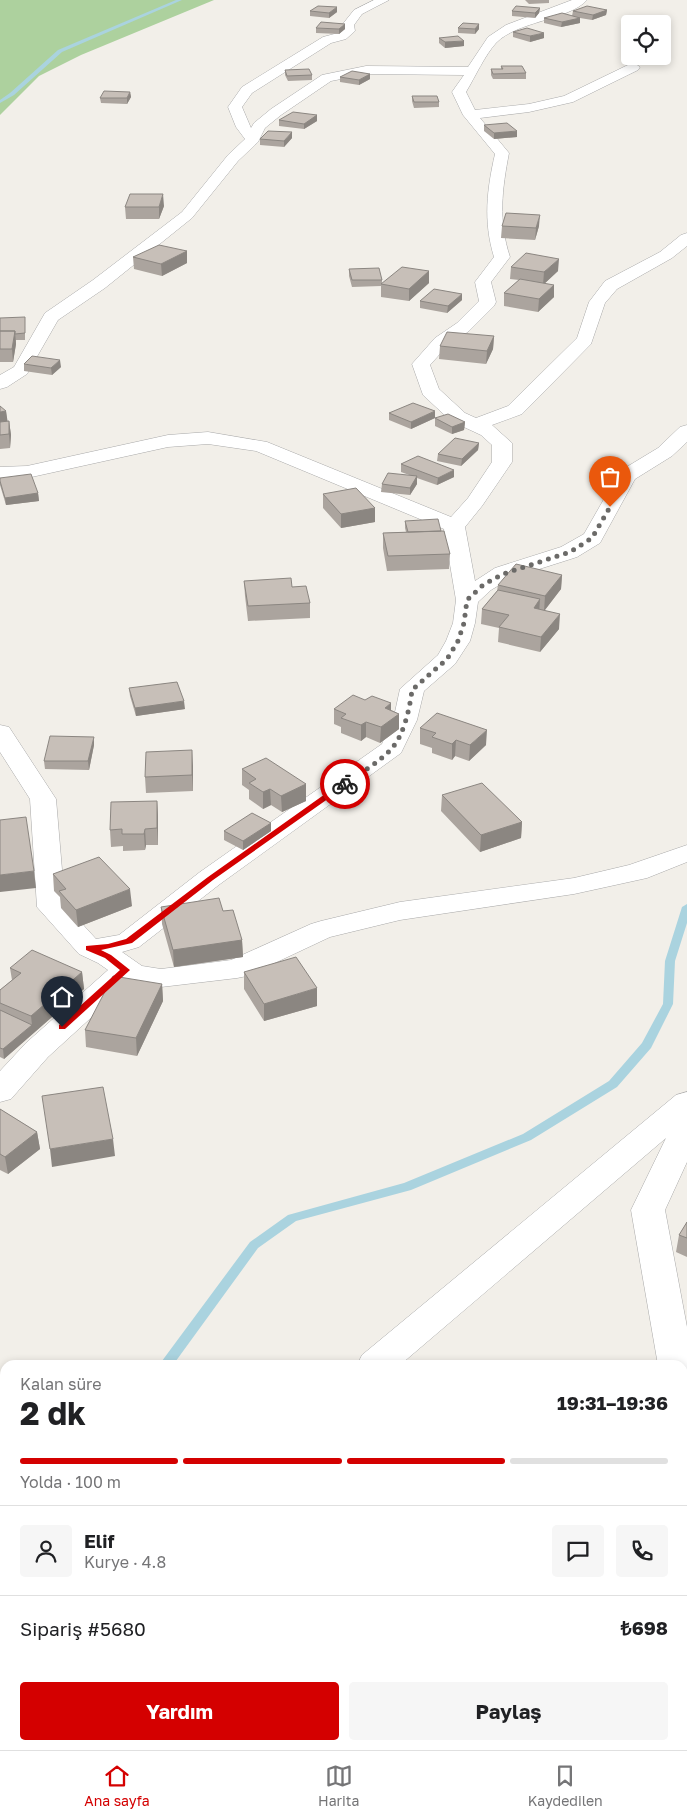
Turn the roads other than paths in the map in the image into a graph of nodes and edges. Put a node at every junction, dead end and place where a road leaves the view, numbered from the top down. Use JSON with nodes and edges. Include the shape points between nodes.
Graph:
{"nodes":[{"id":1,"x":383,"y":0,"type":"edge"},
{"id":2,"x":581,"y":0,"type":"edge"},
{"id":3,"x":634,"y":67,"type":"dead end"},
{"id":4,"x":472,"y":71,"type":"junction"},
{"id":5,"x":470,"y":115,"type":"junction"},
{"id":6,"x":253,"y":140,"type":"junction"},
{"id":7,"x":687,"y":238,"type":"edge"},
{"id":8,"x":0,"y":383,"type":"edge"},
{"id":9,"x":475,"y":425,"type":"junction"},
{"id":10,"x":687,"y":431,"type":"edge"},
{"id":11,"x":0,"y":473,"type":"edge"},
{"id":12,"x":454,"y":526,"type":"junction"},
{"id":13,"x":467,"y":600,"type":"junction"},
{"id":14,"x":0,"y":732,"type":"edge"},
{"id":15,"x":687,"y":853,"type":"edge"},
{"id":16,"x":89,"y":948,"type":"junction"},
{"id":17,"x":126,"y":970,"type":"junction"},
{"id":18,"x":0,"y":1091,"type":"edge"},
{"id":19,"x":687,"y":1102,"type":"edge"},
{"id":20,"x":687,"y":1128,"type":"edge"},
{"id":21,"x":381,"y":1360,"type":"edge"},
{"id":22,"x":675,"y":1360,"type":"edge"}],
"edges":[{"from":1,"to":6,"type":"street","via":[[358,12],[348,25],[350,31],[327,40],[247,90],[235,107],[243,127]]},
{"from":2,"to":4,"type":"street","via":[[510,28],[492,40]]},
{"from":3,"to":5,"type":"street","via":[[568,99],[529,108]]},
{"from":4,"to":5,"type":"street","via":[[459,92]]},
{"from":4,"to":6,"type":"street","via":[[366,70],[327,78],[276,112],[260,126]]},
{"from":5,"to":9,"type":"street","via":[[502,153],[494,194],[495,237],[502,256],[483,282],[488,302],[463,327],[440,342],[421,364],[430,391],[458,417]]},
{"from":6,"to":8,"type":"street","via":[[233,158],[188,215],[51,317],[21,370]]},
{"from":7,"to":9,"type":"street","via":[[666,255],[611,284],[597,302],[586,340],[516,410]]},
{"from":9,"to":12,"type":"street","via":[[502,443],[502,462]]},
{"from":10,"to":13,"type":"street","via":[[665,452],[628,476],[592,538],[570,552],[503,574],[483,585]]},
{"from":11,"to":12,"type":"street","via":[[27,472],[168,441],[208,438],[260,446]]},
{"from":12,"to":13,"type":"street"},
{"from":13,"to":16,"type":"street","via":[[458,641],[447,659],[412,690],[400,734],[392,748],[210,878],[129,941]]},
{"from":14,"to":16,"type":"street","via":[[44,799],[51,908]]},
{"from":15,"to":17,"type":"street","via":[[637,872],[574,886],[400,911],[321,930],[237,969],[161,978],[134,976]]},
{"from":16,"to":17,"type":"street","via":[[108,956]]},
{"from":17,"to":18,"type":"street","via":[[36,1050]]},
{"from":19,"to":21,"type":"street"},
{"from":20,"to":22,"type":"street","via":[[648,1210]]}]}
